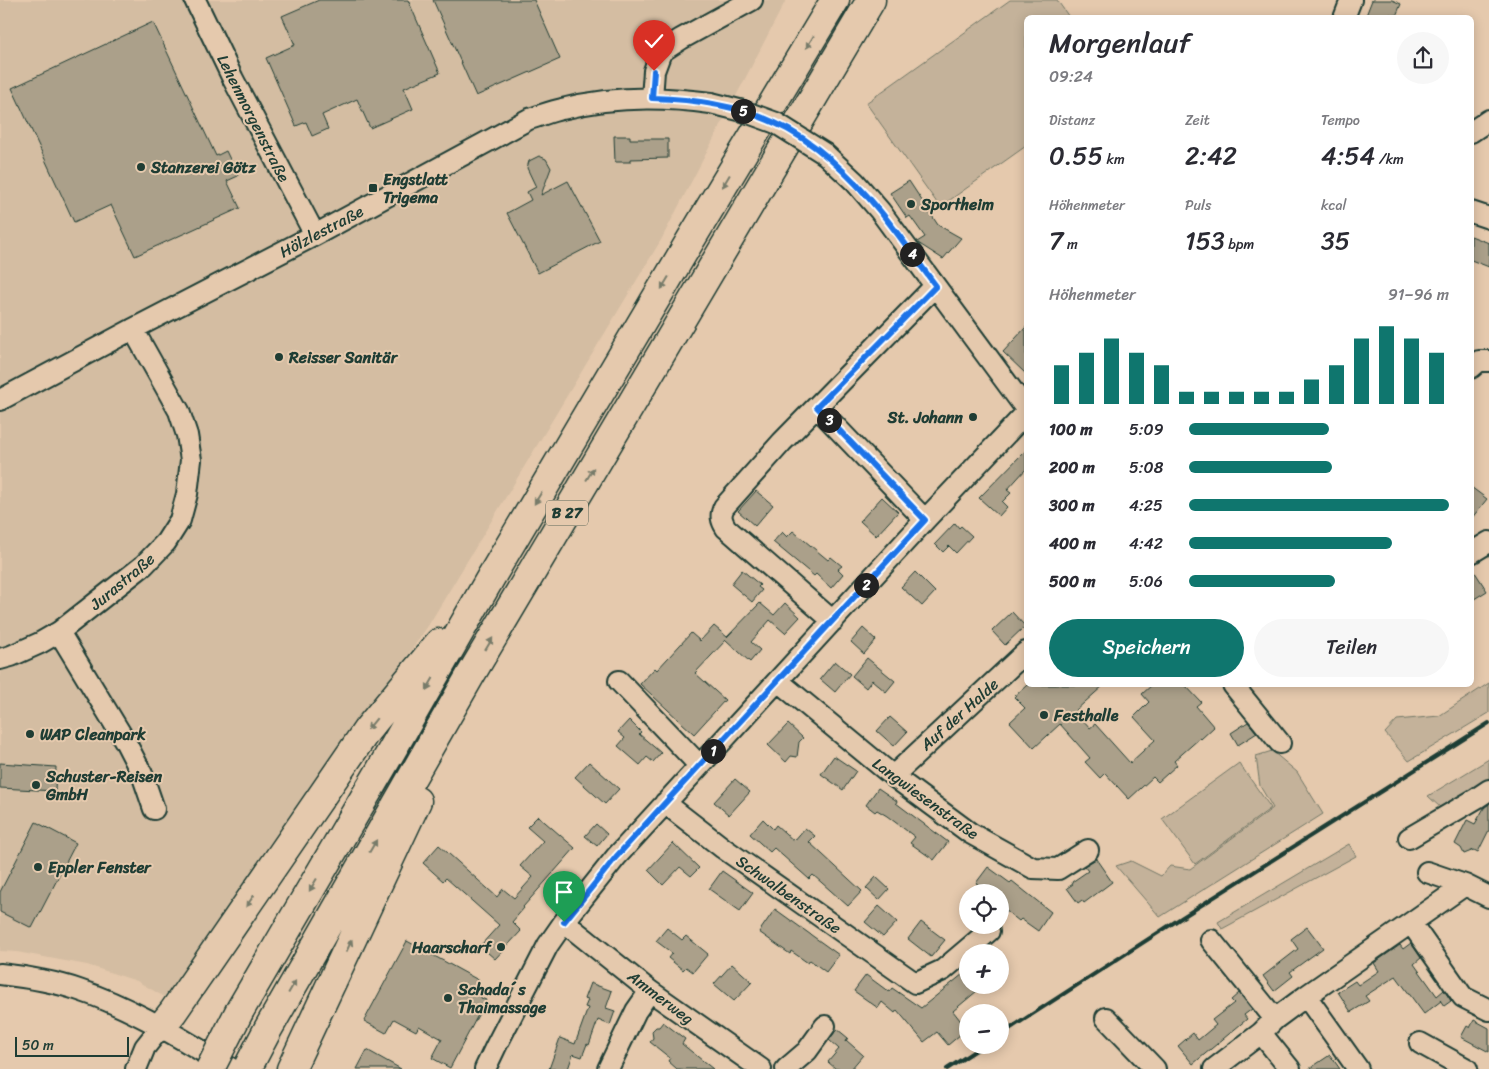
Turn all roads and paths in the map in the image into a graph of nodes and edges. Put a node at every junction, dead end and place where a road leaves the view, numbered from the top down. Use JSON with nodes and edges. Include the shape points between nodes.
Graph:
{"nodes":[{"id":1,"x":194,"y":0,"type":"edge"},
{"id":2,"x":752,"y":0,"type":"edge"},
{"id":3,"x":835,"y":0,"type":"edge"},
{"id":4,"x":870,"y":0,"type":"edge"},
{"id":5,"x":1351,"y":0,"type":"edge"},
{"id":6,"x":1345,"y":15,"type":"edge"},
{"id":7,"x":652,"y":98,"type":"junction"},
{"id":8,"x":1489,"y":120,"type":"edge"},
{"id":9,"x":1474,"y":130,"type":"edge"},
{"id":10,"x":1474,"y":213,"type":"edge"},
{"id":11,"x":1489,"y":218,"type":"edge"},
{"id":12,"x":315,"y":235,"type":"junction"},
{"id":13,"x":936,"y":286,"type":"junction"},
{"id":14,"x":133,"y":329,"type":"junction"},
{"id":15,"x":1489,"y":361,"type":"edge"},
{"id":16,"x":1474,"y":365,"type":"edge"},
{"id":17,"x":0,"y":400,"type":"edge"},
{"id":18,"x":817,"y":407,"type":"junction"},
{"id":19,"x":1024,"y":408,"type":"edge"},
{"id":20,"x":1024,"y":413,"type":"edge"},
{"id":21,"x":925,"y":520,"type":"junction"},
{"id":22,"x":1489,"y":542,"type":"edge"},
{"id":23,"x":1474,"y":551,"type":"edge"},
{"id":24,"x":491,"y":577,"type":"junction"},
{"id":25,"x":833,"y":621,"type":"junction"},
{"id":26,"x":59,"y":632,"type":"junction"},
{"id":27,"x":1024,"y":654,"type":"edge"},
{"id":28,"x":0,"y":659,"type":"edge"},
{"id":29,"x":470,"y":676,"type":"junction"},
{"id":30,"x":619,"y":681,"type":"dead end"},
{"id":31,"x":778,"y":681,"type":"junction"},
{"id":32,"x":1236,"y":687,"type":"edge"},
{"id":33,"x":1280,"y":743,"type":"dead end"},
{"id":34,"x":700,"y":765,"type":"junction"},
{"id":35,"x":893,"y":776,"type":"junction"},
{"id":36,"x":1489,"y":790,"type":"edge"},
{"id":37,"x":665,"y":803,"type":"junction"},
{"id":38,"x":154,"y":810,"type":"dead end"},
{"id":39,"x":1409,"y":838,"type":"dead end"},
{"id":40,"x":1088,"y":850,"type":"dead end"},
{"id":41,"x":1427,"y":872,"type":"dead end"},
{"id":42,"x":1465,"y":885,"type":"junction"},
{"id":43,"x":1489,"y":897,"type":"edge"},
{"id":44,"x":564,"y":922,"type":"junction"},
{"id":45,"x":1411,"y":923,"type":"junction"},
{"id":46,"x":985,"y":934,"type":"edge"},
{"id":47,"x":1211,"y":940,"type":"dead end"},
{"id":48,"x":0,"y":974,"type":"edge"},
{"id":49,"x":650,"y":991,"type":"junction"},
{"id":50,"x":1306,"y":996,"type":"junction"},
{"id":51,"x":1489,"y":1010,"type":"edge"},
{"id":52,"x":1106,"y":1018,"type":"dead end"},
{"id":53,"x":825,"y":1026,"type":"dead end"},
{"id":54,"x":1268,"y":1026,"type":"junction"},
{"id":55,"x":161,"y":1027,"type":"junction"},
{"id":56,"x":1420,"y":1043,"type":"dead end"},
{"id":57,"x":136,"y":1069,"type":"edge"},
{"id":58,"x":210,"y":1069,"type":"edge"},
{"id":59,"x":232,"y":1069,"type":"edge"},
{"id":60,"x":248,"y":1069,"type":"edge"},
{"id":61,"x":291,"y":1069,"type":"edge"},
{"id":62,"x":485,"y":1069,"type":"edge"},
{"id":63,"x":608,"y":1069,"type":"edge"},
{"id":64,"x":761,"y":1069,"type":"edge"},
{"id":65,"x":786,"y":1069,"type":"edge"},
{"id":66,"x":1155,"y":1069,"type":"edge"},
{"id":67,"x":1214,"y":1069,"type":"edge"},
{"id":68,"x":1290,"y":1069,"type":"edge"},
{"id":69,"x":1358,"y":1069,"type":"edge"},
{"id":70,"x":1466,"y":1069,"type":"edge"}],
"edges":[{"from":1,"to":12,"type":"street","name":"Lehenmorgenstraße"},
{"from":2,"to":7,"type":"street","via":[[662,52],[654,71]]},
{"from":3,"to":24,"type":"highway","number":"B 27","one_way":true},
{"from":29,"to":4,"type":"highway","number":"B 27","one_way":true},
{"from":5,"to":6,"type":"street"},
{"from":7,"to":12,"type":"street","name":"Hölzlestraße","via":[[593,103],[529,120]]},
{"from":7,"to":13,"type":"street","name":"Hölzlestraße","bridge":true,"via":[[711,103],[743,111],[776,123],[825,154],[880,211]]},
{"from":8,"to":9,"type":"street"},
{"from":10,"to":11,"type":"street"},
{"from":12,"to":14,"type":"street","name":"Hölzlestraße"},
{"from":13,"to":18,"type":"street"},
{"from":13,"to":19,"type":"street","name":"Hölzlestraße"},
{"from":14,"to":17,"type":"street","name":"Hölzlestraße"},
{"from":14,"to":26,"type":"street","name":"Jurastraße","via":[[187,435],[191,460],[187,494],[180,520],[166,542],[144,565]]},
{"from":15,"to":16,"type":"street","via":[[1479,360]]},
{"from":18,"to":21,"type":"street"},
{"from":18,"to":25,"type":"street","via":[[762,464],[721,513],[726,528]]},
{"from":20,"to":21,"type":"street"},
{"from":21,"to":25,"type":"street"},
{"from":22,"to":23,"type":"street"},
{"from":24,"to":55,"type":"highway","one_way":true,"via":[[367,730]]},
{"from":24,"to":58,"type":"highway","number":"B 27","one_way":true,"bridge":true,"via":[[240,1010]]},
{"from":25,"to":31,"type":"street"},
{"from":26,"to":28,"type":"street","name":"Jurastraße"},
{"from":26,"to":38,"type":"street","via":[[125,741],[142,774]]},
{"from":27,"to":35,"type":"street","name":"Auf der Halde"},
{"from":60,"to":29,"type":"highway","number":"B 27","one_way":true},
{"from":61,"to":29,"type":"highway","one_way":true,"via":[[449,734]]},
{"from":30,"to":34,"type":"street"},
{"from":31,"to":34,"type":"street"},
{"from":31,"to":35,"type":"street","name":"Langwiesenstraße"},
{"from":32,"to":33,"type":"street"},
{"from":34,"to":37,"type":"street"},
{"from":35,"to":40,"type":"street","name":"Langwiesenstraße","via":[[970,833],[1033,868],[1058,869]]},
{"from":36,"to":39,"type":"street"},
{"from":37,"to":44,"type":"street"},
{"from":37,"to":46,"type":"street","name":"Schwalbenstraße","via":[[723,848],[915,983],[943,970]]},
{"from":41,"to":42,"type":"street"},
{"from":42,"to":43,"type":"street"},
{"from":42,"to":45,"type":"street"},
{"from":44,"to":49,"type":"street","name":"Ammerweg"},
{"from":44,"to":62,"type":"street"},
{"from":45,"to":50,"type":"street"},
{"from":45,"to":51,"type":"street","via":[[1463,997]]},
{"from":47,"to":54,"type":"street"},
{"from":48,"to":55,"type":"street","via":[[36,978],[79,990]]},
{"from":49,"to":63,"type":"street","via":[[636,1011]]},
{"from":49,"to":64,"type":"street","name":"Ammerweg"},
{"from":50,"to":54,"type":"street"},
{"from":50,"to":69,"type":"street"},
{"from":52,"to":66,"type":"street"},
{"from":53,"to":65,"type":"street","via":[[806,1051]]},
{"from":54,"to":67,"type":"street"},
{"from":54,"to":68,"type":"street"},
{"from":55,"to":57,"type":"street","via":[[145,1047]]},
{"from":55,"to":59,"type":"street"},
{"from":56,"to":70,"type":"street"}]}
